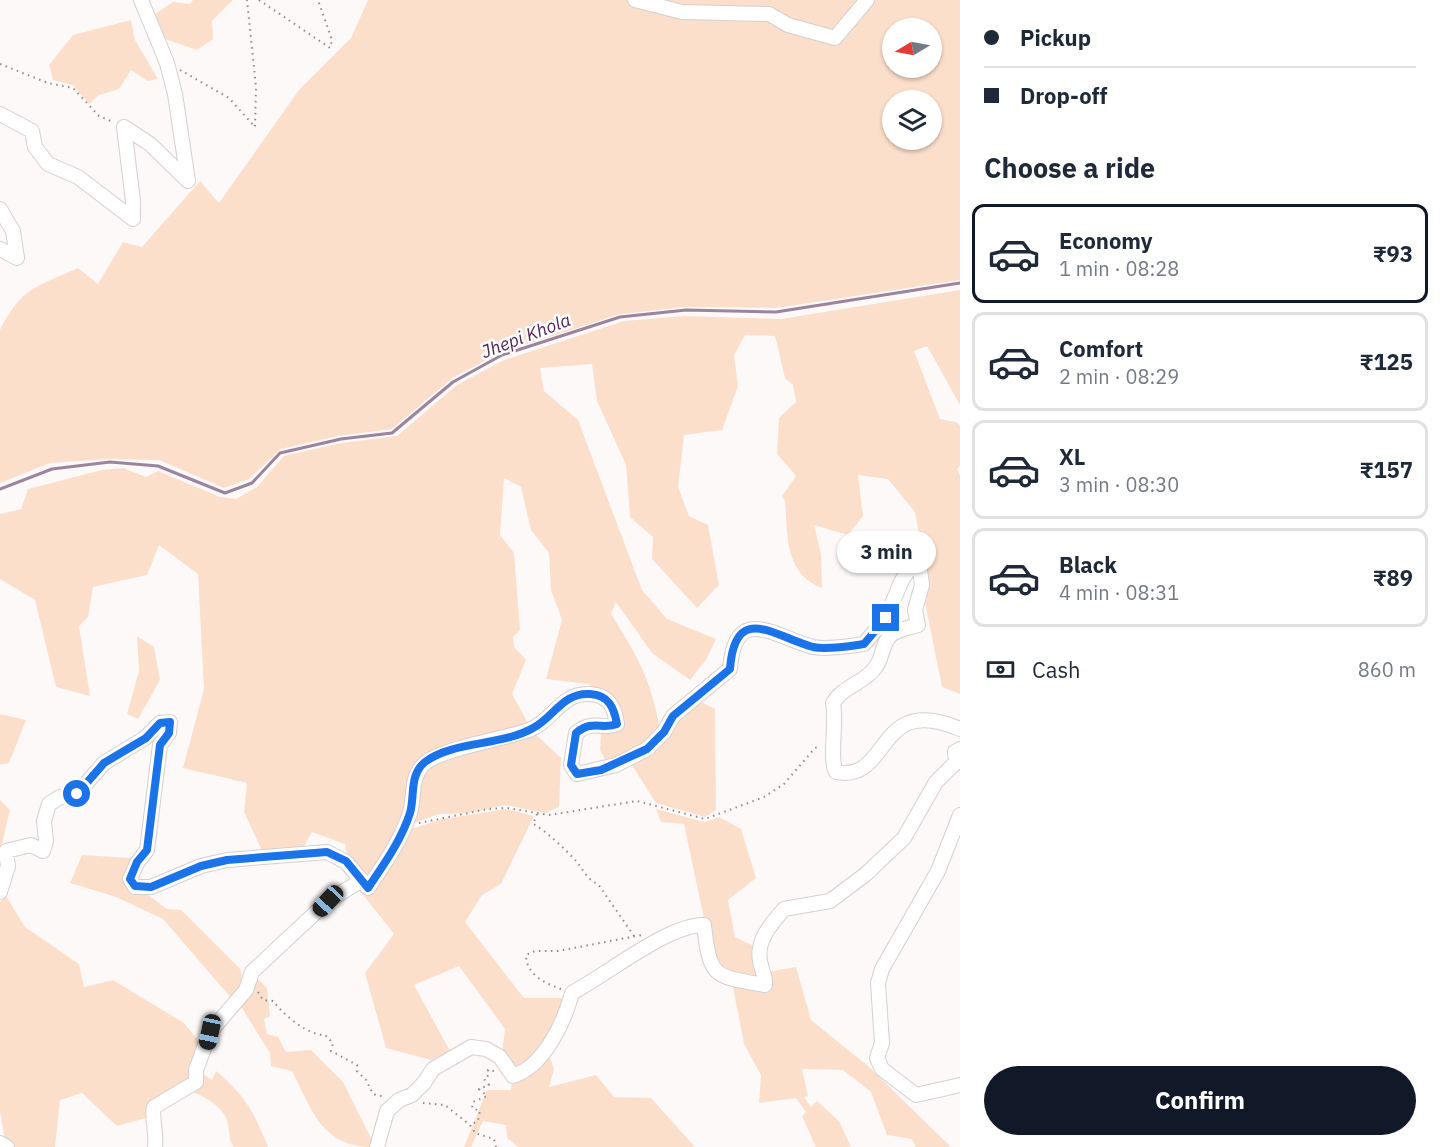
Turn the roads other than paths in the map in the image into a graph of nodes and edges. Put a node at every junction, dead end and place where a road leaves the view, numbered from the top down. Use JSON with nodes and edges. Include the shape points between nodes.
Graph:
{"nodes":[{"id":1,"x":141,"y":0,"type":"edge"},
{"id":2,"x":635,"y":0,"type":"edge"},
{"id":3,"x":867,"y":0,"type":"edge"},
{"id":4,"x":0,"y":114,"type":"edge"},
{"id":5,"x":0,"y":209,"type":"edge"},
{"id":6,"x":0,"y":249,"type":"edge"},
{"id":7,"x":960,"y":729,"type":"edge"},
{"id":8,"x":959,"y":758,"type":"edge"},
{"id":9,"x":960,"y":815,"type":"edge"},
{"id":10,"x":362,"y":880,"type":"junction"},
{"id":11,"x":0,"y":892,"type":"edge"},
{"id":12,"x":960,"y":1085,"type":"edge"},
{"id":13,"x":0,"y":1143,"type":"edge"},
{"id":14,"x":7,"y":1147,"type":"edge"},
{"id":15,"x":155,"y":1147,"type":"edge"},
{"id":16,"x":377,"y":1147,"type":"edge"}],
"edges":[{"from":1,"to":4,"type":"street","via":[[167,63],[181,117],[188,182],[150,144],[124,127],[133,219],[78,177],[48,164],[35,147],[32,131]]},
{"from":2,"to":3,"type":"street","via":[[682,12],[769,14],[788,25],[835,38]]},
{"from":5,"to":6,"type":"street","via":[[13,231],[17,258]]},
{"from":7,"to":10,"type":"street","via":[[930,719],[914,719],[899,727],[863,768],[850,775],[836,772],[831,764],[836,720],[833,703],[838,694],[872,672],[891,635],[918,625],[915,610],[922,585],[918,555],[886,618],[864,644],[815,647],[776,631],[747,631],[736,639],[730,669],[673,716],[647,749],[616,765],[588,774],[577,774],[571,765],[576,733],[591,724],[617,724],[610,703],[590,694],[572,697],[532,729],[440,754],[424,763],[415,776],[411,810],[394,850],[368,888]]},
{"from":8,"to":16,"type":"street","via":[[936,782],[904,838],[866,874],[830,901],[784,909],[760,944],[759,962],[766,975],[765,985],[721,976],[712,968],[704,925],[666,934],[572,993],[560,1026],[526,1072],[513,1076],[500,1057],[471,1047],[433,1069],[412,1095],[387,1112]]},
{"from":9,"to":12,"type":"street","via":[[928,889],[882,969],[878,993],[882,1043],[877,1059],[882,1069],[916,1095]]},
{"from":10,"to":11,"type":"street","via":[[346,861],[327,852],[227,860],[201,866],[151,887],[135,886],[130,879],[147,850],[160,745],[169,733],[170,722],[160,723],[146,738],[104,763],[77,794],[49,804],[43,851],[31,845],[6,851],[8,866]]},
{"from":10,"to":15,"type":"street","via":[[328,901],[252,972],[246,990],[210,1032],[196,1070],[196,1082],[154,1107]]},
{"from":13,"to":14,"type":"street"}]}
